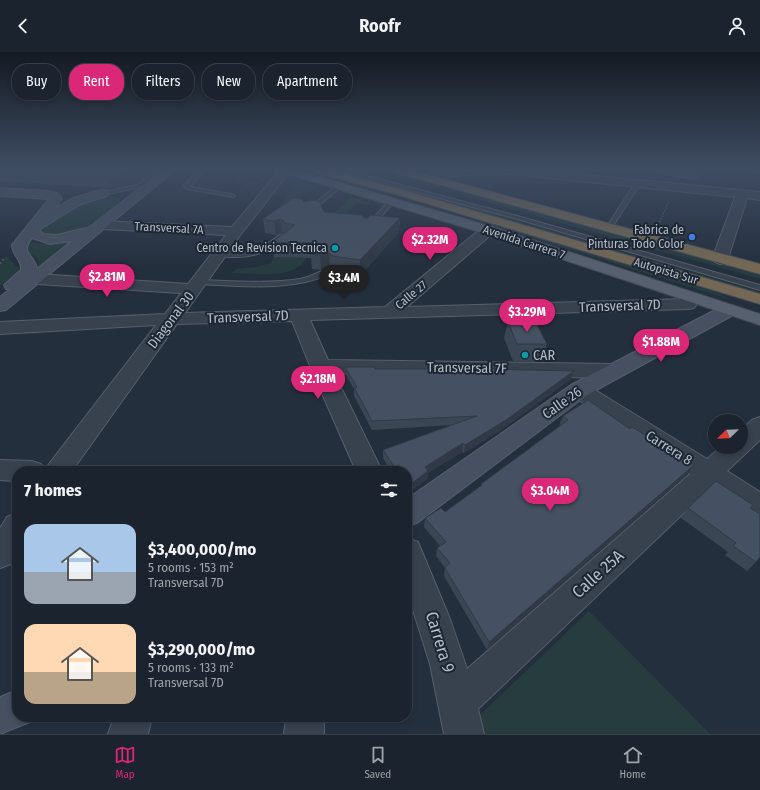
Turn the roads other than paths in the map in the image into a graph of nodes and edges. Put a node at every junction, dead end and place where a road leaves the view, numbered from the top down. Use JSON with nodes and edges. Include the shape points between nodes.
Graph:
{"nodes":[{"id":1,"x":58,"y":202,"type":"edge"},
{"id":2,"x":76,"y":202,"type":"edge"},
{"id":3,"x":260,"y":202,"type":"edge"},
{"id":4,"x":320,"y":202,"type":"edge"},
{"id":5,"x":391,"y":202,"type":"edge"},
{"id":6,"x":395,"y":202,"type":"edge"},
{"id":7,"x":432,"y":202,"type":"edge"},
{"id":8,"x":461,"y":202,"type":"edge"},
{"id":9,"x":478,"y":202,"type":"edge"},
{"id":10,"x":515,"y":202,"type":"edge"},
{"id":11,"x":626,"y":202,"type":"edge"},
{"id":12,"x":740,"y":202,"type":"edge"},
{"id":13,"x":128,"y":203,"type":"edge"},
{"id":14,"x":307,"y":213,"type":"edge"},
{"id":15,"x":101,"y":225,"type":"junction"},
{"id":16,"x":609,"y":228,"type":"junction"},
{"id":17,"x":31,"y":229,"type":"junction"},
{"id":18,"x":366,"y":229,"type":"edge"},
{"id":19,"x":488,"y":230,"type":"junction"},
{"id":20,"x":236,"y":231,"type":"junction"},
{"id":21,"x":281,"y":236,"type":"edge"},
{"id":22,"x":220,"y":254,"type":"junction"},
{"id":23,"x":720,"y":258,"type":"junction"},
{"id":24,"x":760,"y":270,"type":"edge"},
{"id":25,"x":329,"y":271,"type":"edge"},
{"id":26,"x":27,"y":278,"type":"junction"},
{"id":27,"x":760,"y":281,"type":"edge"},
{"id":28,"x":196,"y":286,"type":"junction"},
{"id":29,"x":760,"y":288,"type":"edge"},
{"id":30,"x":729,"y":290,"type":"junction"},
{"id":31,"x":0,"y":294,"type":"edge"},
{"id":32,"x":760,"y":299,"type":"edge"},
{"id":33,"x":688,"y":304,"type":"dead end"},
{"id":34,"x":0,"y":306,"type":"edge"},
{"id":35,"x":760,"y":306,"type":"edge"},
{"id":36,"x":729,"y":310,"type":"junction"},
{"id":37,"x":389,"y":313,"type":"junction"},
{"id":38,"x":299,"y":315,"type":"junction"},
{"id":39,"x":172,"y":319,"type":"junction"},
{"id":40,"x":760,"y":320,"type":"edge"},
{"id":41,"x":0,"y":328,"type":"edge"},
{"id":42,"x":320,"y":366,"type":"junction"},
{"id":43,"x":613,"y":371,"type":"junction"},
{"id":44,"x":579,"y":390,"type":"junction"},
{"id":45,"x":760,"y":426,"type":"edge"},
{"id":46,"x":748,"y":437,"type":"edge"},
{"id":47,"x":729,"y":454,"type":"edge"},
{"id":48,"x":62,"y":466,"type":"edge"},
{"id":49,"x":367,"y":466,"type":"edge"},
{"id":50,"x":0,"y":470,"type":"edge"},
{"id":51,"x":12,"y":470,"type":"edge"},
{"id":52,"x":709,"y":473,"type":"junction"},
{"id":53,"x":760,"y":506,"type":"edge"},
{"id":54,"x":412,"y":510,"type":"edge"},
{"id":55,"x":12,"y":534,"type":"edge"},
{"id":56,"x":0,"y":554,"type":"edge"},
{"id":57,"x":412,"y":564,"type":"edge"},
{"id":58,"x":459,"y":701,"type":"junction"},
{"id":59,"x":12,"y":711,"type":"edge"},
{"id":60,"x":0,"y":716,"type":"edge"},
{"id":61,"x":132,"y":722,"type":"edge"},
{"id":62,"x":305,"y":722,"type":"edge"},
{"id":63,"x":128,"y":734,"type":"edge"},
{"id":64,"x":304,"y":734,"type":"edge"},
{"id":65,"x":464,"y":734,"type":"edge"}],
"edges":[{"from":1,"to":17,"type":"main road"},
{"from":2,"to":17,"type":"main road"},
{"from":3,"to":20,"type":"street","name":"Diagonal 30"},
{"from":4,"to":14,"type":"lane"},
{"from":5,"to":18,"type":"lane"},
{"from":6,"to":19,"type":"main road","name":"Avenida Carrera 7"},
{"from":7,"to":30,"type":"highway","name":"Autopista Sur"},
{"from":8,"to":29,"type":"lane"},
{"from":9,"to":27,"type":"lane"},
{"from":10,"to":16,"type":"highway","name":"Autopista Sur"},
{"from":11,"to":16,"type":"lane"},
{"from":12,"to":23,"type":"street"},
{"from":13,"to":15,"type":"main road"},
{"from":15,"to":17,"type":"main road","via":[[74,237],[56,240],[38,237]]},
{"from":15,"to":20,"type":"street","name":"Transversal 7A"},
{"from":15,"to":26,"type":"main road"},
{"from":16,"to":23,"type":"highway","name":"Autopista Sur"},
{"from":17,"to":26,"type":"main road","via":[[18,248],[30,266]]},
{"from":19,"to":36,"type":"main road","name":"Avenida Carrera 7"},
{"from":19,"to":37,"type":"street","name":"Calle 27"},
{"from":20,"to":22,"type":"street","name":"Diagonal 30"},
{"from":21,"to":22,"type":"lane","via":[[265,250],[256,254]]},
{"from":22,"to":28,"type":"street","name":"Diagonal 30"},
{"from":23,"to":24,"type":"highway","name":"Autopista Sur"},
{"from":25,"to":28,"type":"lane","via":[[320,277],[300,282]]},
{"from":26,"to":28,"type":"street"},
{"from":26,"to":31,"type":"main road"},
{"from":26,"to":34,"type":"main road"},
{"from":28,"to":39,"type":"street","name":"Diagonal 30"},
{"from":30,"to":32,"type":"highway","name":"Autopista Sur"},
{"from":30,"to":35,"type":"main road"},
{"from":33,"to":37,"type":"street","name":"Transversal 7D"},
{"from":36,"to":40,"type":"main road","name":"Avenida Carrera 7"},
{"from":36,"to":43,"type":"main road","name":"Calle 26"},
{"from":37,"to":38,"type":"street","name":"Transversal 7D"},
{"from":38,"to":39,"type":"street","name":"Transversal 7D"},
{"from":38,"to":42,"type":"street"},
{"from":39,"to":41,"type":"street","name":"Transversal 7D"},
{"from":39,"to":48,"type":"street","name":"Diagonal 30"},
{"from":42,"to":43,"type":"street","name":"Transversal 7F"},
{"from":42,"to":49,"type":"street"},
{"from":43,"to":44,"type":"main road","name":"Calle 26"},
{"from":44,"to":52,"type":"street","name":"Carrera 8"},
{"from":44,"to":54,"type":"main road","name":"Calle 26"},
{"from":45,"to":46,"type":"street"},
{"from":47,"to":52,"type":"street","name":"Calle 25A"},
{"from":50,"to":51,"type":"street"},
{"from":52,"to":53,"type":"street","name":"Carrera 8"},
{"from":52,"to":58,"type":"street","name":"Calle 25A"},
{"from":55,"to":56,"type":"street"},
{"from":57,"to":58,"type":"street","name":"Carrera 9","via":[[425,594]]},
{"from":58,"to":65,"type":"street","name":"Carrera 9"},
{"from":59,"to":60,"type":"main road"},
{"from":61,"to":63,"type":"street"},
{"from":62,"to":64,"type":"street"}]}
